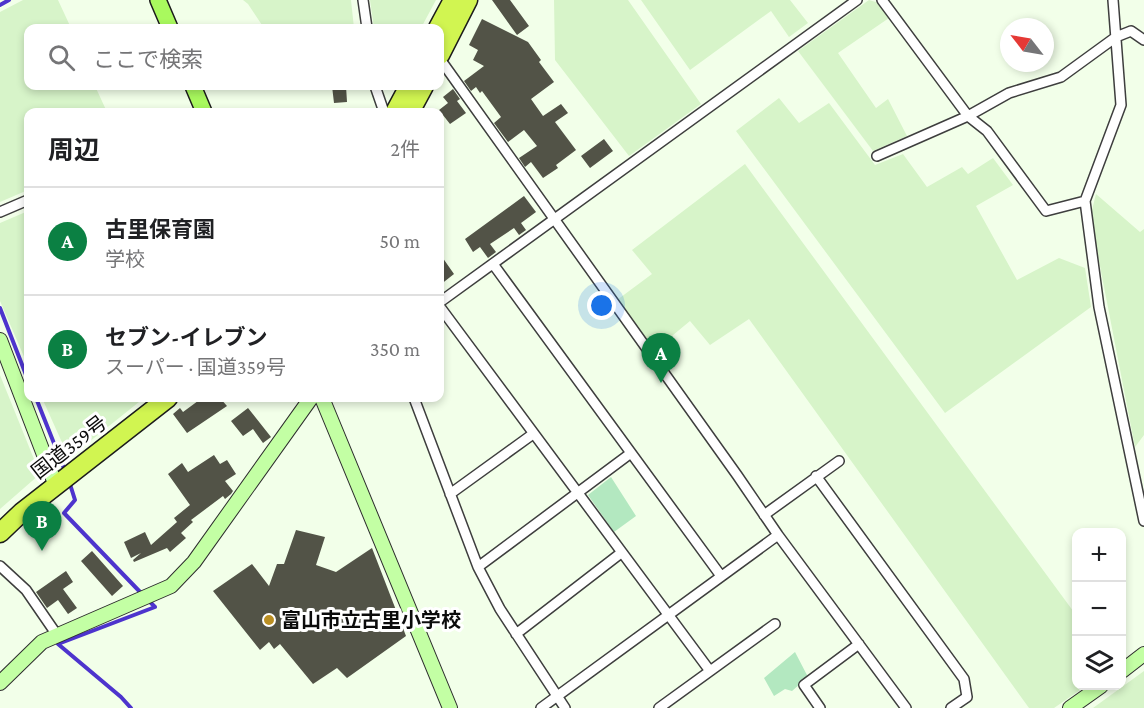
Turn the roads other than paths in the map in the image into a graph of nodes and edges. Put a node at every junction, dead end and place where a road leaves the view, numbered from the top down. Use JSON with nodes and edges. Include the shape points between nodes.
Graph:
{"nodes":[{"id":1,"x":158,"y":0,"type":"edge"},
{"id":2,"x":363,"y":0,"type":"edge"},
{"id":3,"x":453,"y":0,"type":"edge"},
{"id":4,"x":468,"y":0,"type":"edge"},
{"id":5,"x":857,"y":0,"type":"edge"},
{"id":6,"x":882,"y":0,"type":"edge"},
{"id":7,"x":1113,"y":0,"type":"edge"},
{"id":8,"x":168,"y":24,"type":"edge"},
{"id":9,"x":366,"y":24,"type":"edge"},
{"id":10,"x":440,"y":24,"type":"edge"},
{"id":11,"x":1116,"y":37,"type":"junction"},
{"id":12,"x":1144,"y":40,"type":"edge"},
{"id":13,"x":444,"y":49,"type":"edge"},
{"id":14,"x":444,"y":63,"type":"edge"},
{"id":15,"x":195,"y":90,"type":"edge"},
{"id":16,"x":376,"y":90,"type":"edge"},
{"id":17,"x":407,"y":90,"type":"edge"},
{"id":18,"x":422,"y":90,"type":"edge"},
{"id":19,"x":202,"y":108,"type":"edge"},
{"id":20,"x":383,"y":108,"type":"edge"},
{"id":21,"x":397,"y":108,"type":"edge"},
{"id":22,"x":412,"y":108,"type":"edge"},
{"id":23,"x":968,"y":116,"type":"junction"},
{"id":24,"x":877,"y":156,"type":"dead end"},
{"id":25,"x":1085,"y":201,"type":"junction"},
{"id":26,"x":24,"y":202,"type":"edge"},
{"id":27,"x":0,"y":212,"type":"edge"},
{"id":28,"x":554,"y":220,"type":"junction"},
{"id":29,"x":493,"y":264,"type":"junction"},
{"id":30,"x":444,"y":299,"type":"edge"},
{"id":31,"x":444,"y":312,"type":"edge"},
{"id":32,"x":0,"y":340,"type":"edge"},
{"id":33,"x":163,"y":402,"type":"edge"},
{"id":34,"x":308,"y":402,"type":"edge"},
{"id":35,"x":324,"y":402,"type":"edge"},
{"id":36,"x":416,"y":402,"type":"edge"},
{"id":37,"x":533,"y":434,"type":"junction"},
{"id":38,"x":631,"y":453,"type":"junction"},
{"id":39,"x":839,"y":461,"type":"dead end"},
{"id":40,"x":816,"y":476,"type":"junction"},
{"id":41,"x":56,"y":486,"type":"junction"},
{"id":42,"x":450,"y":494,"type":"junction"},
{"id":43,"x":577,"y":494,"type":"junction"},
{"id":44,"x":764,"y":515,"type":"junction"},
{"id":45,"x":1144,"y":521,"type":"edge"},
{"id":46,"x":0,"y":533,"type":"edge"},
{"id":47,"x":778,"y":535,"type":"junction"},
{"id":48,"x":621,"y":553,"type":"junction"},
{"id":49,"x":0,"y":566,"type":"edge"},
{"id":50,"x":478,"y":567,"type":"junction"},
{"id":51,"x":721,"y":576,"type":"junction"},
{"id":52,"x":667,"y":614,"type":"junction"},
{"id":53,"x":775,"y":624,"type":"dead end"},
{"id":54,"x":516,"y":634,"type":"junction"},
{"id":55,"x":57,"y":635,"type":"junction"},
{"id":56,"x":859,"y":644,"type":"junction"},
{"id":57,"x":1144,"y":654,"type":"edge"},
{"id":58,"x":1126,"y":668,"type":"edge"},
{"id":59,"x":710,"y":671,"type":"junction"},
{"id":60,"x":0,"y":683,"type":"edge"},
{"id":61,"x":1095,"y":690,"type":"edge"},
{"id":62,"x":557,"y":696,"type":"junction"},
{"id":63,"x":450,"y":708,"type":"edge"},
{"id":64,"x":541,"y":708,"type":"edge"},
{"id":65,"x":565,"y":708,"type":"edge"},
{"id":66,"x":659,"y":708,"type":"edge"},
{"id":67,"x":820,"y":708,"type":"edge"},
{"id":68,"x":906,"y":708,"type":"edge"},
{"id":69,"x":951,"y":708,"type":"edge"},
{"id":70,"x":1070,"y":708,"type":"edge"}],
"edges":[{"from":1,"to":8,"type":"main road"},
{"from":2,"to":9,"type":"street"},
{"from":3,"to":10,"type":"highway"},
{"from":4,"to":13,"type":"highway"},
{"from":5,"to":28,"type":"street"},
{"from":6,"to":23,"type":"street"},
{"from":7,"to":11,"type":"street"},
{"from":11,"to":12,"type":"street","via":[[1131,31]]},
{"from":11,"to":23,"type":"street","via":[[1061,77],[1009,93]]},
{"from":11,"to":25,"type":"street","via":[[1121,105]]},
{"from":14,"to":28,"type":"street"},
{"from":15,"to":19,"type":"main road"},
{"from":16,"to":20,"type":"street"},
{"from":17,"to":21,"type":"highway"},
{"from":18,"to":22,"type":"highway"},
{"from":23,"to":24,"type":"street"},
{"from":23,"to":25,"type":"street","via":[[987,131],[1046,211]]},
{"from":25,"to":45,"type":"street","via":[[1099,307]]},
{"from":26,"to":27,"type":"street"},
{"from":28,"to":29,"type":"street"},
{"from":28,"to":44,"type":"street"},
{"from":29,"to":30,"type":"street"},
{"from":29,"to":38,"type":"street"},
{"from":31,"to":37,"type":"street"},
{"from":32,"to":41,"type":"street"},
{"from":33,"to":41,"type":"highway","name":"国道359号"},
{"from":34,"to":55,"type":"street","via":[[194,562],[171,586]]},
{"from":35,"to":63,"type":"street"},
{"from":36,"to":42,"type":"street"},
{"from":37,"to":42,"type":"street"},
{"from":37,"to":43,"type":"street"},
{"from":38,"to":43,"type":"street"},
{"from":38,"to":51,"type":"street"},
{"from":39,"to":40,"type":"street"},
{"from":40,"to":44,"type":"street"},
{"from":40,"to":69,"type":"street","via":[[964,679],[967,697]]},
{"from":41,"to":46,"type":"highway","name":"国道359号"},
{"from":42,"to":50,"type":"street"},
{"from":43,"to":48,"type":"street"},
{"from":43,"to":50,"type":"street"},
{"from":44,"to":47,"type":"street"},
{"from":47,"to":51,"type":"street"},
{"from":47,"to":56,"type":"street"},
{"from":48,"to":52,"type":"street"},
{"from":48,"to":54,"type":"street"},
{"from":49,"to":55,"type":"street","via":[[26,590]]},
{"from":50,"to":54,"type":"street"},
{"from":51,"to":52,"type":"street"},
{"from":52,"to":59,"type":"street"},
{"from":52,"to":62,"type":"street"},
{"from":53,"to":59,"type":"street"},
{"from":54,"to":62,"type":"street"},
{"from":55,"to":60,"type":"street","via":[[42,642]]},
{"from":56,"to":67,"type":"street","via":[[804,685]]},
{"from":56,"to":68,"type":"street"},
{"from":57,"to":58,"type":"street"},
{"from":59,"to":66,"type":"street"},
{"from":61,"to":70,"type":"street"},
{"from":62,"to":64,"type":"street"},
{"from":62,"to":65,"type":"street"}]}
